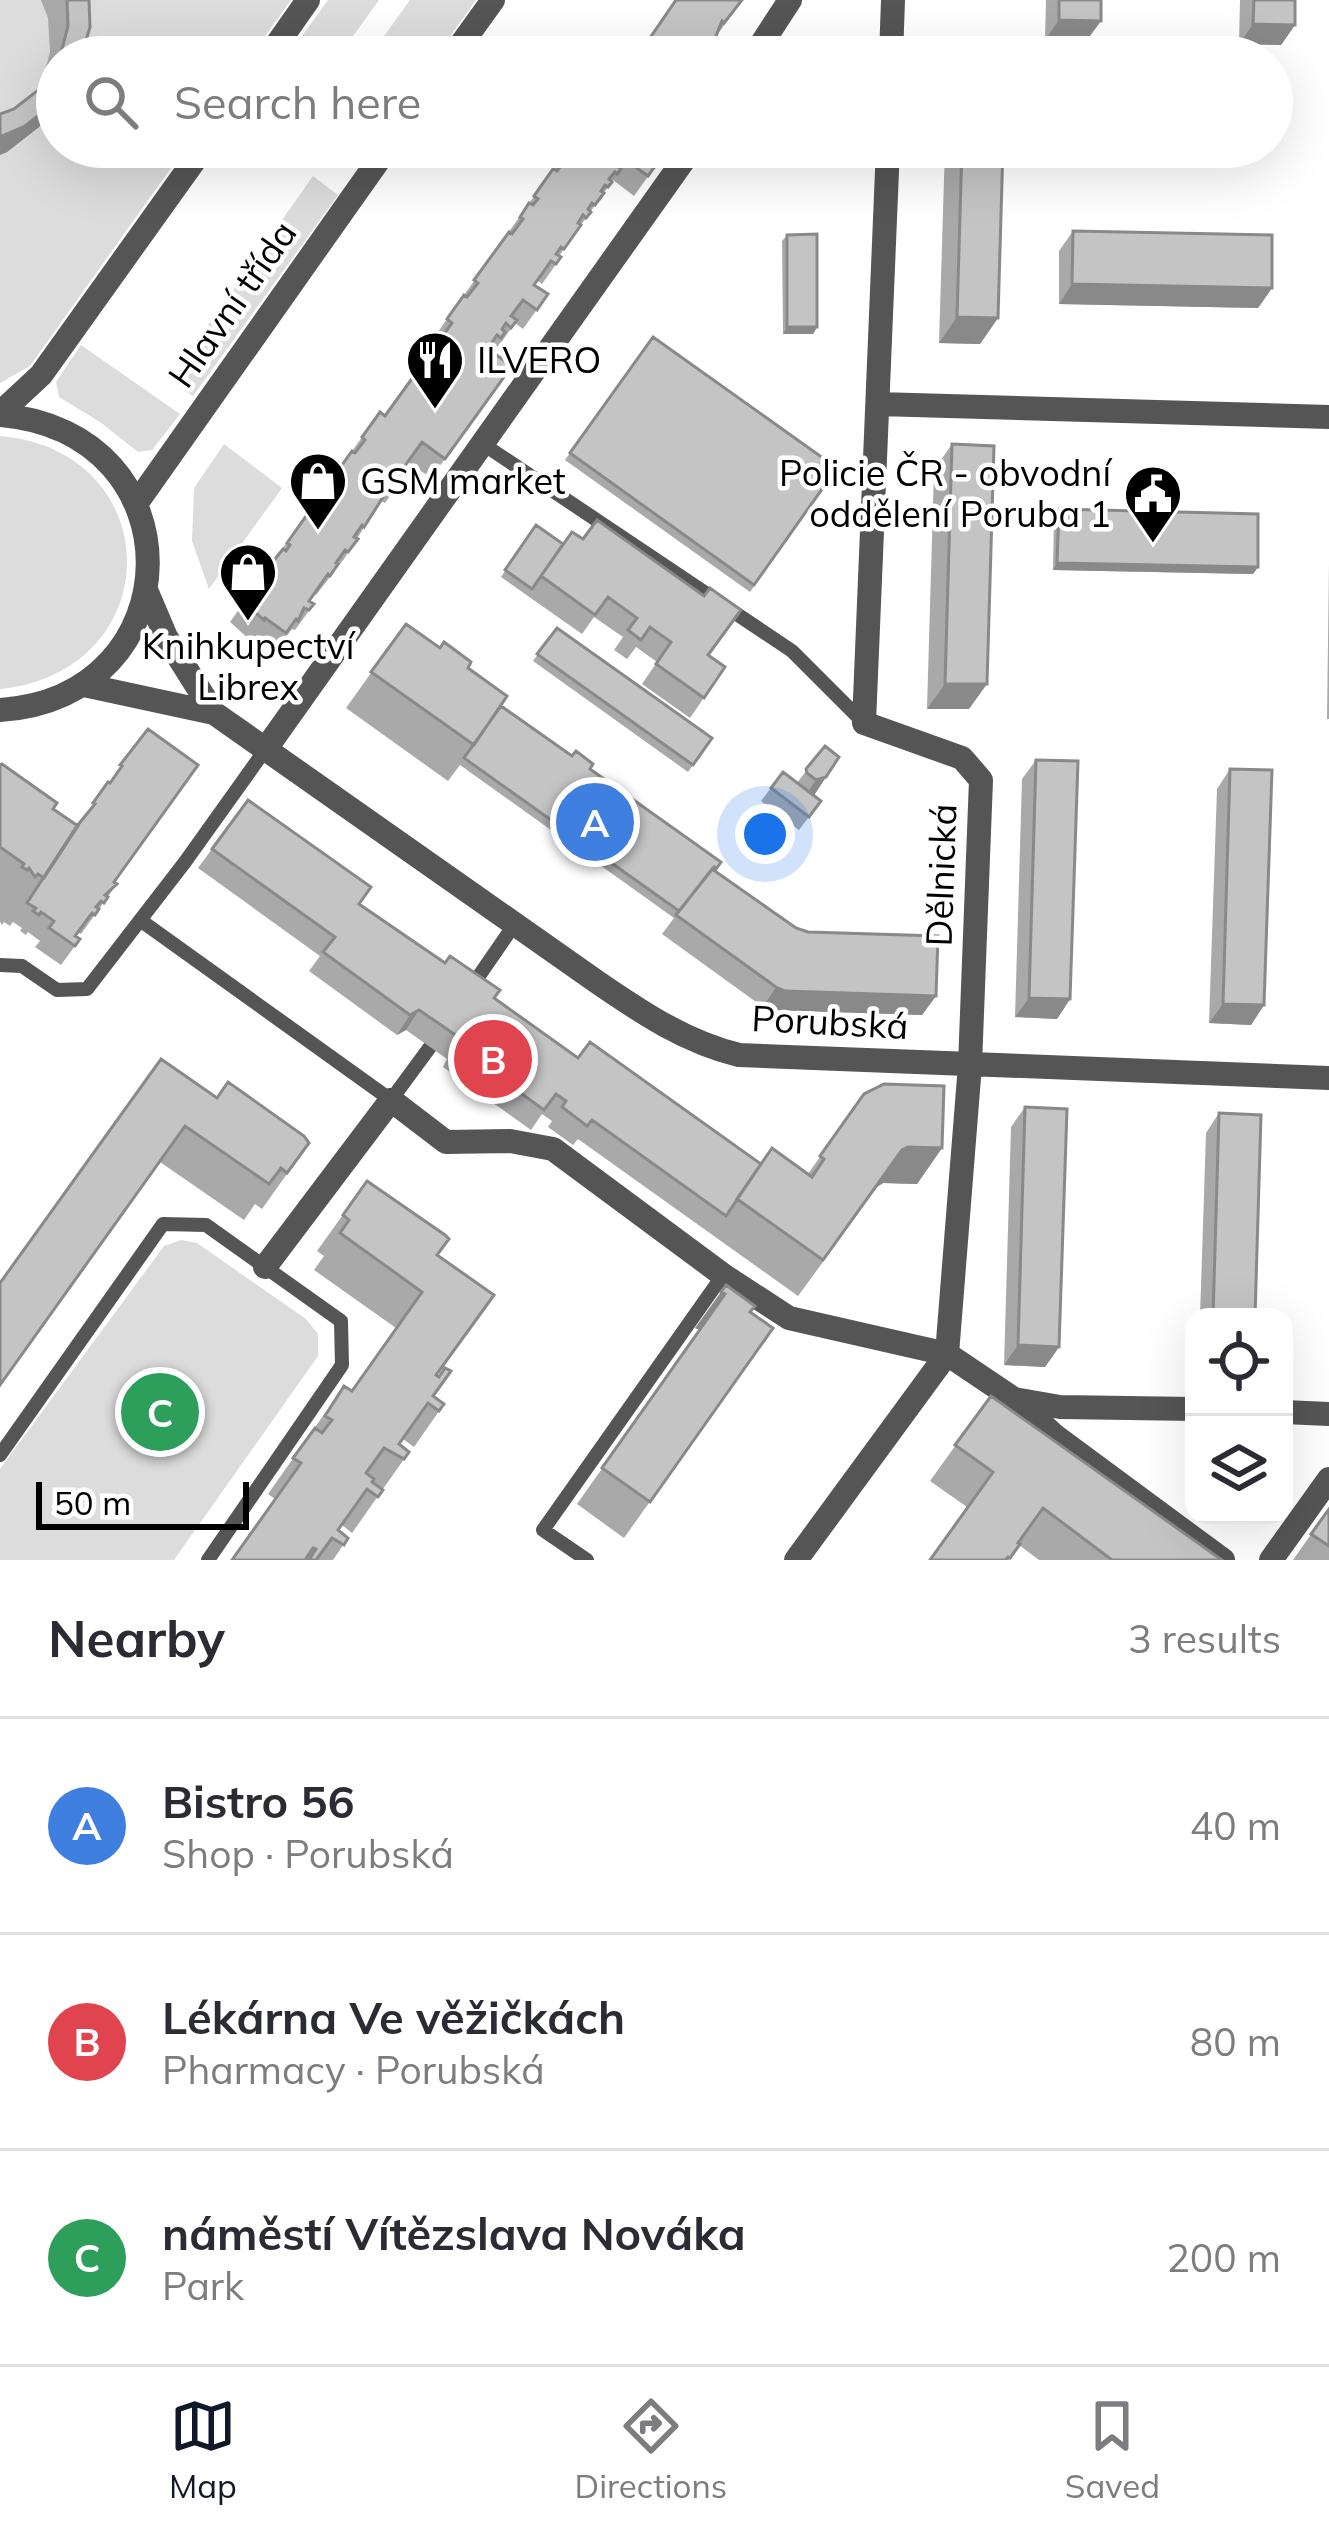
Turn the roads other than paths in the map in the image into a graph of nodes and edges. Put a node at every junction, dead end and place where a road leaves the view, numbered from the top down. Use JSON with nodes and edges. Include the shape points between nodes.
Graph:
{"nodes":[{"id":1,"x":308,"y":0,"type":"edge"},
{"id":2,"x":493,"y":0,"type":"edge"},
{"id":3,"x":790,"y":0,"type":"edge"},
{"id":4,"x":893,"y":0,"type":"edge"},
{"id":5,"x":283,"y":36,"type":"edge"},
{"id":6,"x":467,"y":36,"type":"edge"},
{"id":7,"x":767,"y":36,"type":"edge"},
{"id":8,"x":892,"y":36,"type":"edge"},
{"id":9,"x":189,"y":168,"type":"edge"},
{"id":10,"x":373,"y":168,"type":"edge"},
{"id":11,"x":678,"y":168,"type":"edge"},
{"id":12,"x":887,"y":168,"type":"edge"},
{"id":13,"x":878,"y":404,"type":"junction"},
{"id":14,"x":0,"y":414,"type":"edge"},
{"id":15,"x":1329,"y":417,"type":"edge"},
{"id":16,"x":483,"y":443,"type":"junction"},
{"id":17,"x":136,"y":504,"type":"junction"},
{"id":18,"x":146,"y":590,"type":"junction"},
{"id":19,"x":84,"y":685,"type":"junction"},
{"id":20,"x":1,"y":711,"type":"edge"},
{"id":21,"x":214,"y":713,"type":"junction"},
{"id":22,"x":864,"y":723,"type":"junction"},
{"id":23,"x":265,"y":750,"type":"junction"},
{"id":24,"x":140,"y":920,"type":"junction"},
{"id":25,"x":514,"y":926,"type":"junction"},
{"id":26,"x":0,"y":965,"type":"edge"},
{"id":27,"x":465,"y":995,"type":"edge"},
{"id":28,"x":430,"y":1047,"type":"dead end"},
{"id":29,"x":970,"y":1065,"type":"junction"},
{"id":30,"x":1329,"y":1078,"type":"edge"},
{"id":31,"x":391,"y":1100,"type":"junction"},
{"id":32,"x":265,"y":1267,"type":"junction"},
{"id":33,"x":723,"y":1276,"type":"junction"},
{"id":34,"x":946,"y":1354,"type":"junction"},
{"id":35,"x":1014,"y":1399,"type":"junction"},
{"id":36,"x":1185,"y":1409,"type":"edge"},
{"id":37,"x":1293,"y":1412,"type":"edge"},
{"id":38,"x":1329,"y":1414,"type":"edge"},
{"id":39,"x":0,"y":1455,"type":"edge"},
{"id":40,"x":1329,"y":1479,"type":"edge"},
{"id":41,"x":208,"y":1560,"type":"edge"},
{"id":42,"x":587,"y":1560,"type":"edge"},
{"id":43,"x":796,"y":1560,"type":"edge"},
{"id":44,"x":1223,"y":1560,"type":"edge"},
{"id":45,"x":1271,"y":1560,"type":"edge"}],
"edges":[{"from":1,"to":5,"type":"street"},
{"from":2,"to":6,"type":"street"},
{"from":3,"to":7,"type":"street"},
{"from":4,"to":8,"type":"street"},
{"from":9,"to":14,"type":"street","via":[[41,375]]},
{"from":10,"to":17,"type":"street","name":"Hlavní třída"},
{"from":11,"to":16,"type":"street"},
{"from":12,"to":13,"type":"street"},
{"from":13,"to":15,"type":"street"},
{"from":13,"to":22,"type":"street"},
{"from":14,"to":17,"type":"street","via":[[81,439],[104,456]]},
{"from":16,"to":22,"type":"lane","via":[[792,651]]},
{"from":16,"to":23,"type":"street"},
{"from":17,"to":18,"type":"street"},
{"from":18,"to":19,"type":"street","via":[[124,644]]},
{"from":18,"to":21,"type":"street","name":"Porubská"},
{"from":19,"to":20,"type":"street"},
{"from":19,"to":21,"type":"street","name":"Porubská"},
{"from":21,"to":23,"type":"street","name":"Porubská"},
{"from":22,"to":29,"type":"street","name":"Dělnická","via":[[962,758],[981,780]]},
{"from":23,"to":24,"type":"lane"},
{"from":23,"to":25,"type":"street","name":"Porubská"},
{"from":24,"to":26,"type":"lane","via":[[87,989],[57,990],[22,966]]},
{"from":24,"to":31,"type":"lane"},
{"from":25,"to":27,"type":"lane"},
{"from":25,"to":29,"type":"street","name":"Porubská","via":[[664,1027],[712,1048]]},
{"from":28,"to":31,"type":"lane"},
{"from":29,"to":30,"type":"street","name":"Porubská"},
{"from":29,"to":34,"type":"street","name":"Dělnická"},
{"from":31,"to":32,"type":"street"},
{"from":31,"to":33,"type":"street","via":[[446,1142],[553,1149]]},
{"from":32,"to":39,"type":"lane","via":[[206,1225],[163,1224]]},
{"from":32,"to":41,"type":"lane","via":[[341,1321],[342,1365]]},
{"from":33,"to":34,"type":"street","via":[[789,1318]]},
{"from":33,"to":42,"type":"lane","via":[[543,1530]]},
{"from":34,"to":35,"type":"street"},
{"from":34,"to":43,"type":"street"},
{"from":35,"to":36,"type":"street"},
{"from":35,"to":44,"type":"street"},
{"from":37,"to":38,"type":"street"},
{"from":40,"to":45,"type":"street"}]}
